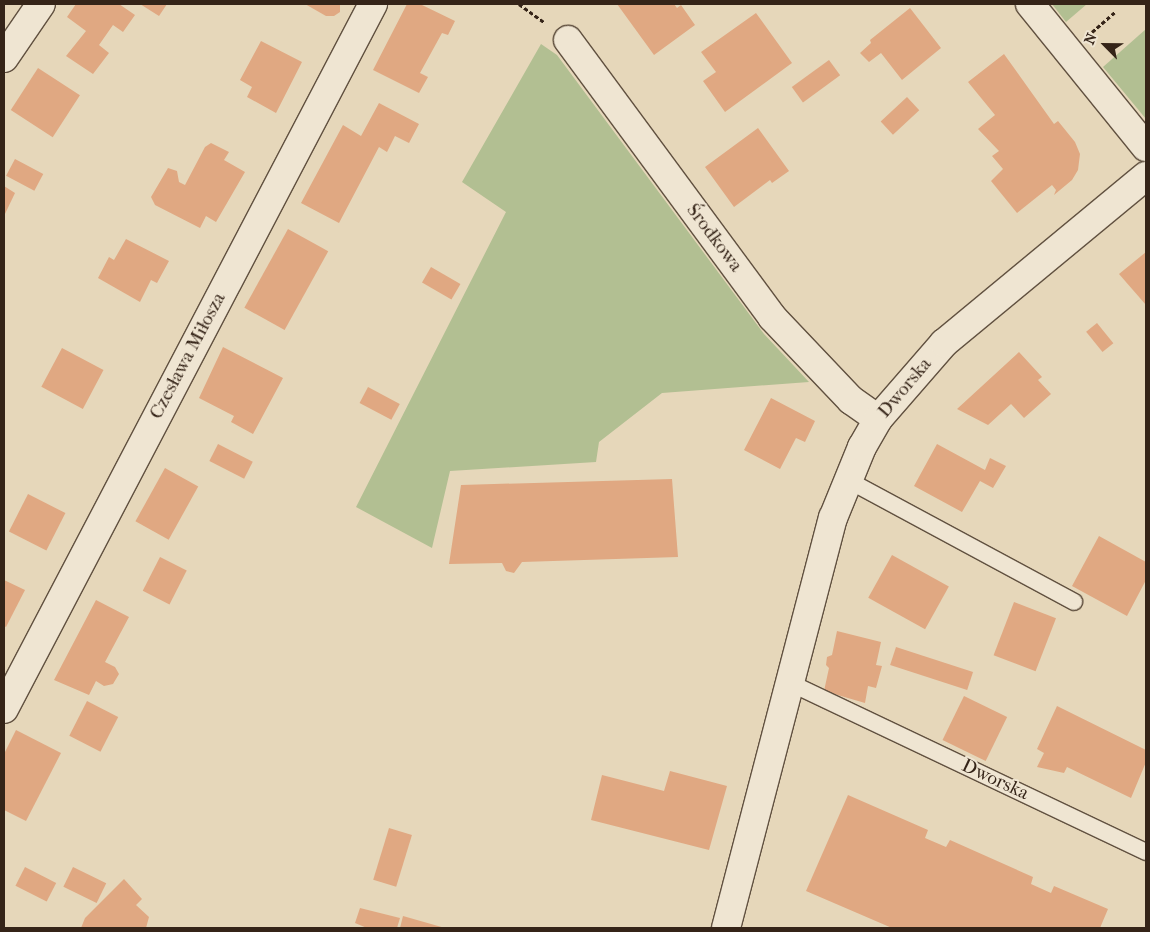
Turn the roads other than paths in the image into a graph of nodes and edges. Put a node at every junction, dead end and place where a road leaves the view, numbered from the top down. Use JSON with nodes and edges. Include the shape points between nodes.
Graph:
{"nodes":[{"id":1,"x":41,"y":4,"type":"edge"},
{"id":2,"x":373,"y":4,"type":"edge"},
{"id":3,"x":1030,"y":4,"type":"edge"},
{"id":4,"x":568,"y":40,"type":"dead end"},
{"id":5,"x":4,"y":58,"type":"edge"},
{"id":6,"x":1146,"y":148,"type":"edge"},
{"id":7,"x":1146,"y":176,"type":"edge"},
{"id":8,"x":878,"y":420,"type":"junction"},
{"id":9,"x":846,"y":479,"type":"junction"},
{"id":10,"x":1074,"y":602,"type":"dead end"},
{"id":11,"x":788,"y":682,"type":"junction"},
{"id":12,"x":4,"y":709,"type":"edge"},
{"id":13,"x":1146,"y":852,"type":"edge"},
{"id":14,"x":726,"y":928,"type":"edge"}],
"edges":[{"from":1,"to":5,"type":"street"},
{"from":2,"to":12,"type":"street","name":"Czesława Miłosza"},
{"from":3,"to":6,"type":"street"},
{"from":4,"to":8,"type":"street","name":"Środkowa","via":[[772,317],[851,400]]},
{"from":7,"to":8,"type":"street","name":"Dworska","via":[[944,343]]},
{"from":8,"to":9,"type":"street","name":"Dworska"},
{"from":9,"to":10,"type":"lane"},
{"from":9,"to":11,"type":"street","name":"Dworska"},
{"from":11,"to":13,"type":"lane","name":"Dworska"},
{"from":11,"to":14,"type":"street","name":"Dworska"}]}
